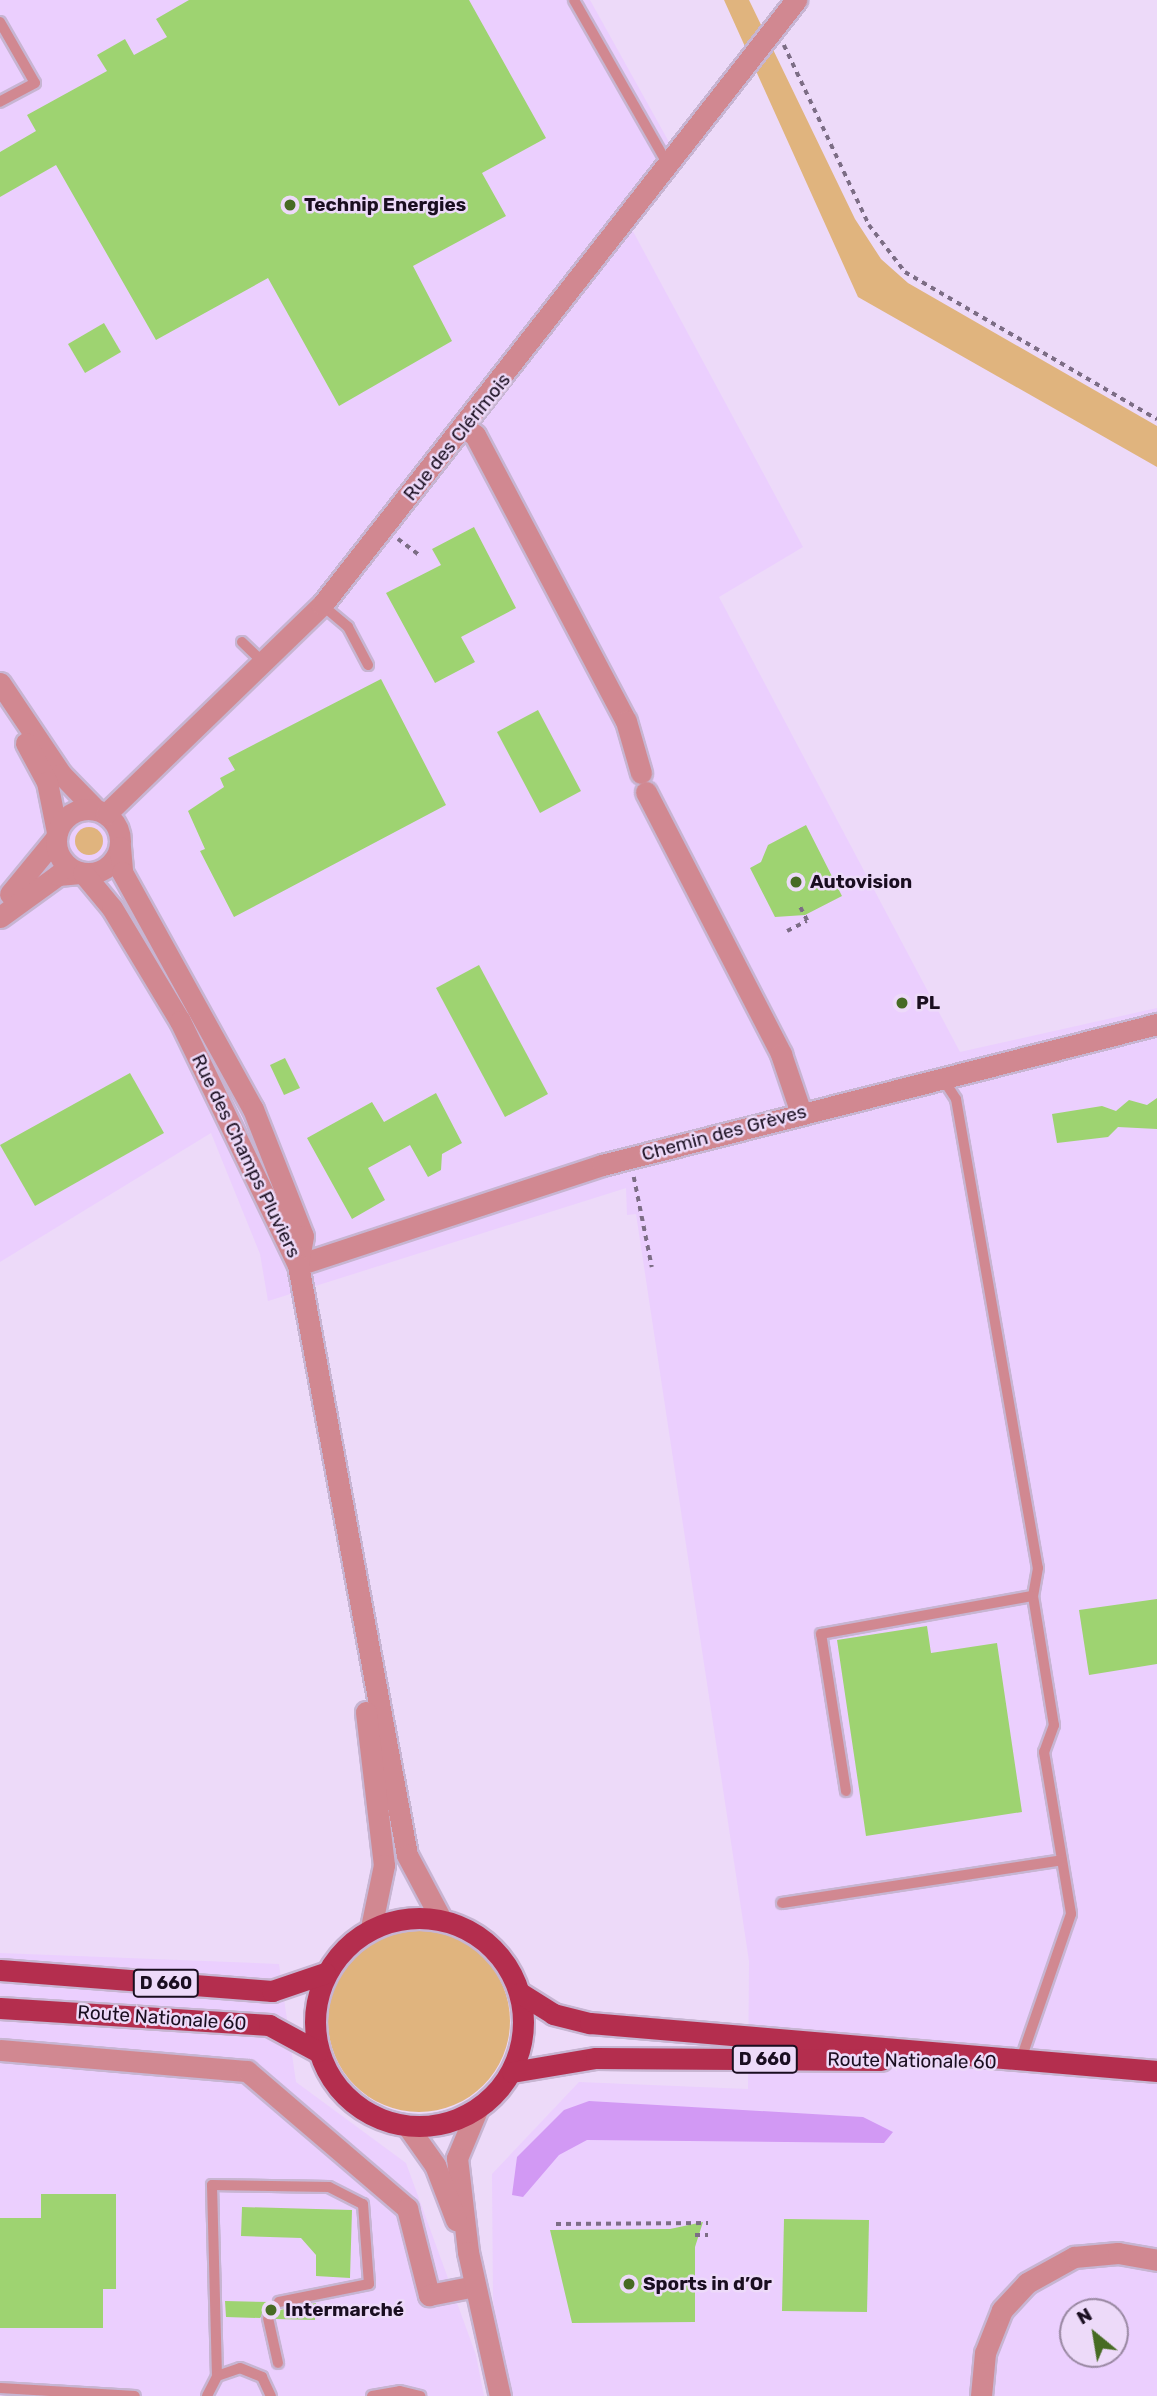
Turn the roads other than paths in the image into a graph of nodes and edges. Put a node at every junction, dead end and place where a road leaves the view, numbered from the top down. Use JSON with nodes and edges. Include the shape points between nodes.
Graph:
{"nodes":[{"id":1,"x":574,"y":0,"type":"edge"},
{"id":2,"x":796,"y":0,"type":"edge"},
{"id":3,"x":0,"y":22,"type":"edge"},
{"id":4,"x":0,"y":102,"type":"edge"},
{"id":5,"x":669,"y":166,"type":"junction"},
{"id":6,"x":464,"y":428,"type":"junction"},
{"id":7,"x":322,"y":605,"type":"junction"},
{"id":8,"x":242,"y":642,"type":"dead end"},
{"id":9,"x":263,"y":662,"type":"junction"},
{"id":10,"x":368,"y":665,"type":"dead end"},
{"id":11,"x":0,"y":683,"type":"edge"},
{"id":12,"x":0,"y":695,"type":"edge"},
{"id":13,"x":101,"y":812,"type":"junction"},
{"id":14,"x":56,"y":836,"type":"junction"},
{"id":15,"x":120,"y":847,"type":"junction"},
{"id":16,"x":83,"y":873,"type":"junction"},
{"id":17,"x":0,"y":904,"type":"edge"},
{"id":18,"x":0,"y":917,"type":"edge"},
{"id":19,"x":1157,"y":1024,"type":"edge"},
{"id":20,"x":943,"y":1079,"type":"junction"},
{"id":21,"x":801,"y":1112,"type":"junction"},
{"id":22,"x":298,"y":1265,"type":"junction"},
{"id":23,"x":347,"y":1547,"type":"junction"},
{"id":24,"x":1033,"y":1596,"type":"junction"},
{"id":25,"x":846,"y":1791,"type":"dead end"},
{"id":26,"x":1062,"y":1860,"type":"junction"},
{"id":27,"x":782,"y":1903,"type":"dead end"},
{"id":28,"x":441,"y":1919,"type":"junction"},
{"id":29,"x":370,"y":1928,"type":"junction"},
{"id":30,"x":0,"y":1970,"type":"edge"},
{"id":31,"x":325,"y":1973,"type":"junction"},
{"id":32,"x":520,"y":1993,"type":"junction"},
{"id":33,"x":0,"y":2008,"type":"edge"},
{"id":34,"x":0,"y":2050,"type":"edge"},
{"id":35,"x":317,"y":2051,"type":"junction"},
{"id":36,"x":1020,"y":2062,"type":"junction"},
{"id":37,"x":1157,"y":2071,"type":"edge"},
{"id":38,"x":512,"y":2072,"type":"junction"},
{"id":39,"x":477,"y":2110,"type":"junction"},
{"id":40,"x":408,"y":2127,"type":"junction"},
{"id":41,"x":468,"y":2252,"type":"junction"},
{"id":42,"x":1157,"y":2260,"type":"edge"},
{"id":43,"x":475,"y":2286,"type":"junction"},
{"id":44,"x":279,"y":2302,"type":"dead end"},
{"id":45,"x":268,"y":2318,"type":"dead end"},
{"id":46,"x":278,"y":2363,"type":"dead end"},
{"id":47,"x":217,"y":2376,"type":"junction"},
{"id":48,"x":0,"y":2388,"type":"edge"},
{"id":49,"x":135,"y":2396,"type":"edge"},
{"id":50,"x":207,"y":2396,"type":"edge"},
{"id":51,"x":271,"y":2396,"type":"edge"},
{"id":52,"x":372,"y":2396,"type":"edge"},
{"id":53,"x":420,"y":2396,"type":"edge"},
{"id":54,"x":500,"y":2396,"type":"edge"},
{"id":55,"x":981,"y":2396,"type":"edge"}],
"edges":[{"from":1,"to":5,"type":"lane"},
{"from":2,"to":5,"type":"street","name":"Rue des Clérimois"},
{"from":3,"to":4,"type":"lane","via":[[34,83]]},
{"from":5,"to":6,"type":"street","name":"Rue des Clérimois"},
{"from":6,"to":7,"type":"street","name":"Rue des Clérimois"},
{"from":6,"to":21,"type":"street","via":[[475,435],[626,721],[643,782],[781,1054]]},
{"from":7,"to":9,"type":"street","name":"Rue des Clérimois"},
{"from":7,"to":10,"type":"lane","via":[[348,627]]},
{"from":8,"to":9,"type":"lane"},
{"from":9,"to":13,"type":"street","name":"Rue des Clérimois"},
{"from":11,"to":13,"type":"street","via":[[61,774]]},
{"from":12,"to":14,"type":"street","via":[[47,782]]},
{"from":13,"to":14,"type":"street","via":[[67,816]]},
{"from":13,"to":15,"type":"street","via":[[118,828]]},
{"from":14,"to":16,"type":"street","via":[[64,863]]},
{"from":14,"to":17,"type":"street","via":[[45,860]]},
{"from":15,"to":16,"type":"street","via":[[104,870]]},
{"from":15,"to":22,"type":"street","name":"Rue des Champs Pluviers","via":[[122,872],[253,1109],[303,1236]]},
{"from":16,"to":18,"type":"street","via":[[58,875]]},
{"from":16,"to":22,"type":"street","name":"Rue des Champs Pluviers","via":[[113,908],[180,1021]]},
{"from":19,"to":20,"type":"street","name":"Chemin des Grèves"},
{"from":20,"to":21,"type":"street","name":"Chemin des Grèves"},
{"from":20,"to":24,"type":"lane","via":[[956,1099],[1033,1541]]},
{"from":21,"to":22,"type":"street","name":"Chemin des Grèves","via":[[628,1158]]},
{"from":22,"to":23,"type":"street"},
{"from":23,"to":28,"type":"street","via":[[407,1855]]},
{"from":23,"to":29,"type":"street","via":[[384,1865]]},
{"from":24,"to":25,"type":"lane","via":[[821,1634]]},
{"from":24,"to":26,"type":"lane","via":[[1054,1725],[1044,1752]]},
{"from":26,"to":27,"type":"lane"},
{"from":26,"to":36,"type":"lane","via":[[1071,1914]]},
{"from":28,"to":29,"type":"main road","via":[[405,1917]]},
{"from":28,"to":32,"type":"main road","via":[[476,1933],[503,1959]]},
{"from":29,"to":31,"type":"main road"},
{"from":30,"to":31,"type":"main road","name":"Route Nationale 60","number":"D 660","via":[[272,1991]]},
{"from":31,"to":35,"type":"main road","via":[[314,2011]]},
{"from":32,"to":36,"type":"main road","name":"Route Nationale 60","number":"D 660","via":[[553,2014],[590,2023]]},
{"from":32,"to":38,"type":"main road","via":[[523,2033]]},
{"from":33,"to":35,"type":"main road","name":"Route Nationale 60","number":"D 660","via":[[269,2025]]},
{"from":34,"to":43,"type":"street","via":[[247,2071],[407,2208],[429,2295]]},
{"from":35,"to":40,"type":"main road","via":[[346,2097],[368,2115]]},
{"from":36,"to":37,"type":"main road","name":"Route Nationale 60","number":"D 660"},
{"from":36,"to":38,"type":"main road","name":"Route Nationale 60","number":"D 660","via":[[596,2058]]},
{"from":38,"to":39,"type":"main road"},
{"from":39,"to":40,"type":"main road","via":[[444,2124]]},
{"from":39,"to":41,"type":"street","via":[[457,2158]]},
{"from":40,"to":41,"type":"street","via":[[435,2165]]},
{"from":41,"to":43,"type":"street"},
{"from":42,"to":55,"type":"street","via":[[1118,2253],[1074,2257],[1027,2283],[1002,2310],[985,2353]]},
{"from":43,"to":54,"type":"street"},
{"from":44,"to":47,"type":"lane","via":[[369,2284],[363,2204],[329,2187],[212,2185]]},
{"from":45,"to":46,"type":"lane"},
{"from":47,"to":50,"type":"lane"},
{"from":47,"to":51,"type":"lane","via":[[252,2370]]},
{"from":48,"to":49,"type":"lane"},
{"from":52,"to":53,"type":"lane"}]}
